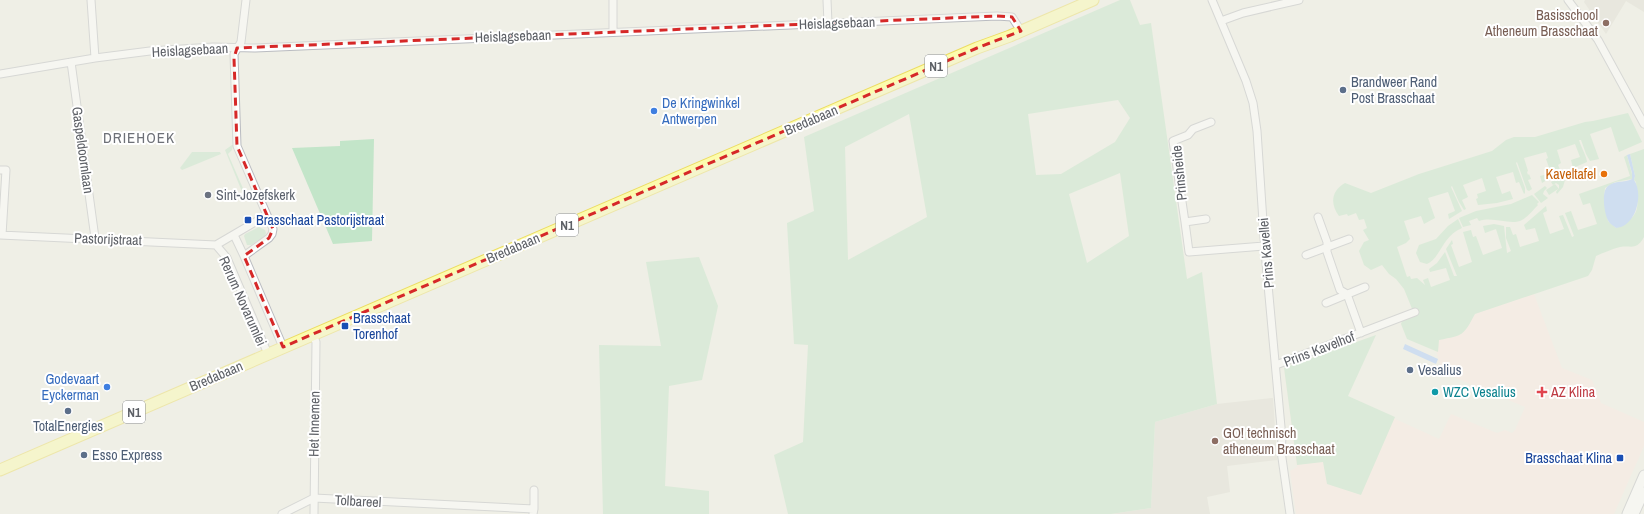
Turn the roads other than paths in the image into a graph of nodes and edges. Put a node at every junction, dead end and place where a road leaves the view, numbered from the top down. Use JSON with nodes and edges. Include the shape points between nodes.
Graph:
{"nodes":[{"id":1,"x":90,"y":0,"type":"edge"},
{"id":2,"x":246,"y":0,"type":"edge"},
{"id":3,"x":613,"y":0,"type":"edge"},
{"id":4,"x":827,"y":0,"type":"edge"},
{"id":5,"x":1093,"y":0,"type":"edge"},
{"id":6,"x":1212,"y":0,"type":"edge"},
{"id":7,"x":1299,"y":0,"type":"edge"},
{"id":8,"x":1568,"y":0,"type":"edge"},
{"id":9,"x":1221,"y":20,"type":"junction"},
{"id":10,"x":828,"y":23,"type":"junction"},
{"id":11,"x":1022,"y":31,"type":"junction"},
{"id":12,"x":613,"y":32,"type":"junction"},
{"id":13,"x":237,"y":48,"type":"junction"},
{"id":14,"x":95,"y":58,"type":"junction"},
{"id":15,"x":72,"y":62,"type":"junction"},
{"id":16,"x":0,"y":74,"type":"edge"},
{"id":17,"x":1211,"y":122,"type":"dead end"},
{"id":18,"x":1644,"y":124,"type":"edge"},
{"id":19,"x":0,"y":170,"type":"edge"},
{"id":20,"x":267,"y":215,"type":"junction"},
{"id":21,"x":1318,"y":217,"type":"dead end"},
{"id":22,"x":1206,"y":219,"type":"dead end"},
{"id":23,"x":1185,"y":222,"type":"junction"},
{"id":24,"x":1,"y":235,"type":"edge"},
{"id":25,"x":234,"y":235,"type":"junction"},
{"id":26,"x":95,"y":238,"type":"junction"},
{"id":27,"x":1349,"y":239,"type":"dead end"},
{"id":28,"x":216,"y":245,"type":"junction"},
{"id":29,"x":1264,"y":246,"type":"junction"},
{"id":30,"x":1327,"y":247,"type":"junction"},
{"id":31,"x":1306,"y":255,"type":"dead end"},
{"id":32,"x":244,"y":256,"type":"junction"},
{"id":33,"x":1366,"y":287,"type":"dead end"},
{"id":34,"x":1347,"y":294,"type":"junction"},
{"id":35,"x":1326,"y":303,"type":"dead end"},
{"id":36,"x":1416,"y":312,"type":"dead end"},
{"id":37,"x":1361,"y":333,"type":"junction"},
{"id":38,"x":313,"y":335,"type":"junction"},
{"id":39,"x":283,"y":347,"type":"junction"},
{"id":40,"x":268,"y":354,"type":"junction"},
{"id":41,"x":1276,"y":365,"type":"junction"},
{"id":42,"x":0,"y":470,"type":"edge"},
{"id":43,"x":1644,"y":475,"type":"edge"},
{"id":44,"x":534,"y":490,"type":"dead end"},
{"id":45,"x":1644,"y":492,"type":"edge"},
{"id":46,"x":314,"y":498,"type":"junction"},
{"id":47,"x":534,"y":512,"type":"edge"},
{"id":48,"x":282,"y":514,"type":"edge"},
{"id":49,"x":314,"y":514,"type":"edge"},
{"id":50,"x":1290,"y":514,"type":"edge"},
{"id":51,"x":1626,"y":514,"type":"edge"},
{"id":52,"x":1634,"y":514,"type":"edge"}],
"edges":[{"from":1,"to":14,"type":"street"},
{"from":2,"to":13,"type":"street","name":"Rerum Novarumlei","via":[[241,42]]},
{"from":3,"to":12,"type":"street"},
{"from":4,"to":10,"type":"street"},
{"from":5,"to":11,"type":"main road","name":"Bredabaan","number":"N1"},
{"from":6,"to":9,"type":"street","name":"Prins Kavellei"},
{"from":7,"to":9,"type":"street"},
{"from":8,"to":18,"type":"street","via":[[1598,40]]},
{"from":9,"to":29,"type":"street","name":"Prins Kavellei","via":[[1253,103]]},
{"from":10,"to":11,"type":"street","name":"Heislagsebaan","via":[[1008,16],[1015,20]]},
{"from":10,"to":12,"type":"street","name":"Heislagsebaan"},
{"from":11,"to":38,"type":"main road","name":"Bredabaan","number":"N1","via":[[977,48]]},
{"from":12,"to":13,"type":"street","name":"Heislagsebaan"},
{"from":13,"to":14,"type":"street","name":"Heislagsebaan","via":[[150,51]]},
{"from":13,"to":20,"type":"street","name":"Rerum Novarumlei","via":[[234,58],[237,146]]},
{"from":14,"to":15,"type":"street","name":"Heislagsebaan"},
{"from":15,"to":16,"type":"street","name":"Heislagsebaan"},
{"from":15,"to":26,"type":"street","name":"Gaspeldoornlaan"},
{"from":17,"to":23,"type":"street","name":"Prinsheide","via":[[1174,140]]},
{"from":19,"to":24,"type":"street","via":[[6,170]]},
{"from":20,"to":25,"type":"street","name":"Rerum Novarumlei"},
{"from":20,"to":32,"type":"street","name":"Rerum Novarumlei","via":[[272,234]]},
{"from":21,"to":30,"type":"street","name":"Prins Kavelhof"},
{"from":22,"to":23,"type":"street"},
{"from":23,"to":29,"type":"street","name":"Prinsheide","via":[[1189,252]]},
{"from":24,"to":26,"type":"street","name":"Pastorijstraat"},
{"from":25,"to":28,"type":"street","name":"Rerum Novarumlei"},
{"from":25,"to":32,"type":"street","name":"Rerum Novarumlei"},
{"from":26,"to":28,"type":"street","name":"Pastorijstraat"},
{"from":27,"to":30,"type":"street"},
{"from":28,"to":40,"type":"street","name":"Rerum Novarumlei","via":[[227,258]]},
{"from":29,"to":41,"type":"street","name":"Prins Kavellei"},
{"from":30,"to":31,"type":"street"},
{"from":30,"to":34,"type":"street","name":"Prins Kavelhof","via":[[1340,290]]},
{"from":32,"to":39,"type":"street","name":"Rerum Novarumlei"},
{"from":33,"to":34,"type":"street"},
{"from":34,"to":35,"type":"street"},
{"from":34,"to":37,"type":"street","name":"Prins Kavelhof"},
{"from":36,"to":37,"type":"street","name":"Prins Kavelhof"},
{"from":37,"to":41,"type":"street","name":"Prins Kavelhof"},
{"from":38,"to":39,"type":"main road","name":"Bredabaan","number":"N1"},
{"from":38,"to":46,"type":"street","name":"Het Innemen","via":[[316,342]]},
{"from":39,"to":40,"type":"main road","name":"Bredabaan","number":"N1"},
{"from":40,"to":42,"type":"main road","name":"Bredabaan","number":"N1"},
{"from":41,"to":50,"type":"street","name":"Prins Kavellei","via":[[1281,451]]},
{"from":43,"to":51,"type":"street"},
{"from":44,"to":47,"type":"street","name":"Tolbareel"},
{"from":45,"to":52,"type":"street"},
{"from":46,"to":47,"type":"street","name":"Tolbareel"},
{"from":46,"to":48,"type":"street","name":"Tolbareel"},
{"from":46,"to":49,"type":"street","name":"Het Innemen"}]}
